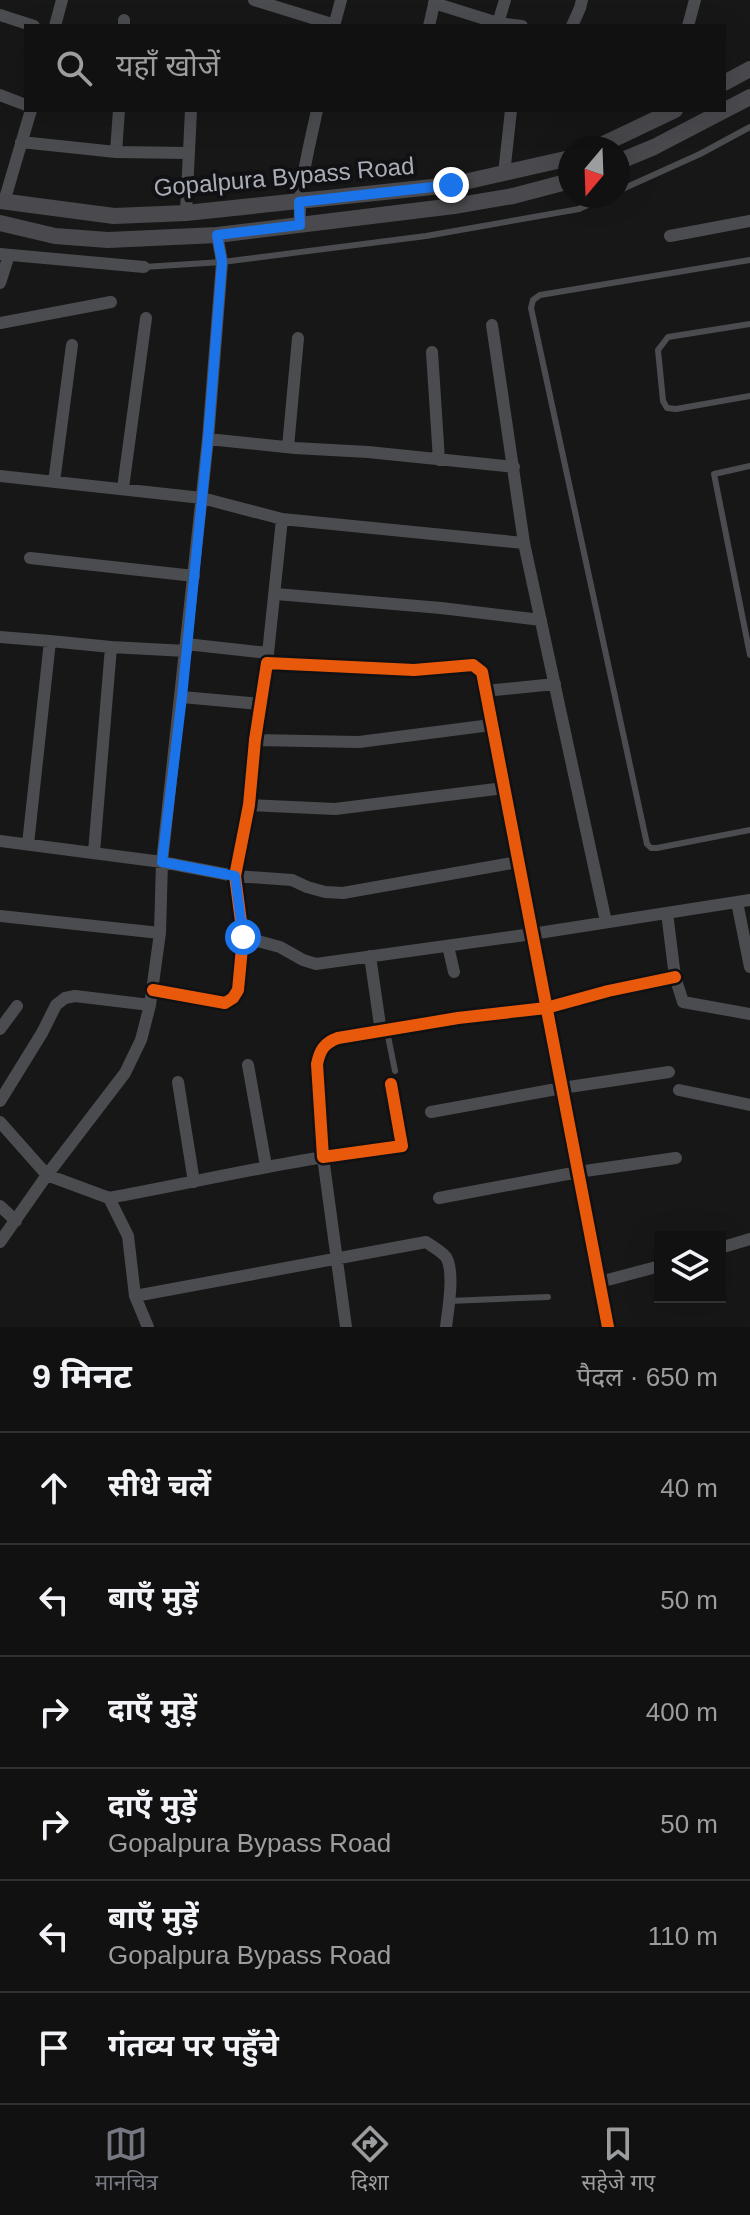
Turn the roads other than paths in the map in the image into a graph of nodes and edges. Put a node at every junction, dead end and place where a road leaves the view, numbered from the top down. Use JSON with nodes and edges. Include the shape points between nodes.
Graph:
{"nodes":[{"id":1,"x":62,"y":0,"type":"edge"},
{"id":2,"x":254,"y":0,"type":"edge"},
{"id":3,"x":341,"y":0,"type":"edge"},
{"id":4,"x":505,"y":0,"type":"edge"},
{"id":5,"x":582,"y":0,"type":"edge"},
{"id":6,"x":695,"y":0,"type":"edge"},
{"id":7,"x":272,"y":2,"type":"edge"},
{"id":8,"x":435,"y":2,"type":"edge"},
{"id":9,"x":0,"y":15,"type":"edge"},
{"id":10,"x":498,"y":23,"type":"junction"},
{"id":11,"x":28,"y":24,"type":"edge"},
{"id":12,"x":56,"y":24,"type":"edge"},
{"id":13,"x":329,"y":24,"type":"edge"},
{"id":14,"x":335,"y":24,"type":"edge"},
{"id":15,"x":430,"y":24,"type":"edge"},
{"id":16,"x":506,"y":24,"type":"edge"},
{"id":17,"x":573,"y":24,"type":"edge"},
{"id":18,"x":689,"y":24,"type":"edge"},
{"id":19,"x":750,"y":69,"type":"edge"},
{"id":20,"x":726,"y":82,"type":"edge"},
{"id":21,"x":0,"y":95,"type":"edge"},
{"id":22,"x":750,"y":97,"type":"edge"},
{"id":23,"x":24,"y":104,"type":"edge"},
{"id":24,"x":726,"y":110,"type":"edge"},
{"id":25,"x":30,"y":112,"type":"edge"},
{"id":26,"x":119,"y":112,"type":"edge"},
{"id":27,"x":191,"y":112,"type":"edge"},
{"id":28,"x":317,"y":112,"type":"edge"},
{"id":29,"x":511,"y":112,"type":"edge"},
{"id":30,"x":667,"y":112,"type":"edge"},
{"id":31,"x":721,"y":112,"type":"edge"},
{"id":32,"x":750,"y":127,"type":"edge"},
{"id":33,"x":619,"y":136,"type":"edge"},
{"id":34,"x":21,"y":142,"type":"junction"},
{"id":35,"x":116,"y":152,"type":"junction"},
{"id":36,"x":188,"y":153,"type":"junction"},
{"id":37,"x":630,"y":157,"type":"edge"},
{"id":38,"x":558,"y":161,"type":"edge"},
{"id":39,"x":504,"y":174,"type":"junction"},
{"id":40,"x":558,"y":184,"type":"edge"},
{"id":41,"x":630,"y":186,"type":"edge"},
{"id":42,"x":2,"y":202,"type":"edge"},
{"id":43,"x":299,"y":202,"type":"junction"},
{"id":44,"x":581,"y":208,"type":"edge"},
{"id":45,"x":186,"y":213,"type":"junction"},
{"id":46,"x":750,"y":221,"type":"edge"},
{"id":47,"x":0,"y":223,"type":"edge"},
{"id":48,"x":300,"y":225,"type":"junction"},
{"id":49,"x":217,"y":235,"type":"junction"},
{"id":50,"x":670,"y":236,"type":"dead end"},
{"id":51,"x":4,"y":254,"type":"edge"},
{"id":52,"x":750,"y":260,"type":"edge"},
{"id":53,"x":222,"y":262,"type":"junction"},
{"id":54,"x":144,"y":267,"type":"joint"},
{"id":55,"x":0,"y":283,"type":"edge"},
{"id":56,"x":111,"y":302,"type":"dead end"},
{"id":57,"x":146,"y":318,"type":"dead end"},
{"id":58,"x":0,"y":323,"type":"edge"},
{"id":59,"x":750,"y":324,"type":"edge"},
{"id":60,"x":492,"y":325,"type":"dead end"},
{"id":61,"x":298,"y":338,"type":"dead end"},
{"id":62,"x":72,"y":345,"type":"dead end"},
{"id":63,"x":432,"y":352,"type":"dead end"},
{"id":64,"x":750,"y":396,"type":"edge"},
{"id":65,"x":208,"y":439,"type":"junction"},
{"id":66,"x":288,"y":447,"type":"junction"},
{"id":67,"x":439,"y":460,"type":"junction"},
{"id":68,"x":750,"y":466,"type":"edge"},
{"id":69,"x":514,"y":467,"type":"junction"},
{"id":70,"x":0,"y":476,"type":"edge"},
{"id":71,"x":54,"y":482,"type":"junction"},
{"id":72,"x":123,"y":488,"type":"junction"},
{"id":73,"x":202,"y":498,"type":"junction"},
{"id":74,"x":282,"y":519,"type":"junction"},
{"id":75,"x":524,"y":543,"type":"junction"},
{"id":76,"x":30,"y":558,"type":"dead end"},
{"id":77,"x":194,"y":576,"type":"junction"},
{"id":78,"x":276,"y":594,"type":"junction"},
{"id":79,"x":541,"y":620,"type":"junction"},
{"id":80,"x":0,"y":637,"type":"edge"},
{"id":81,"x":50,"y":641,"type":"junction"},
{"id":82,"x":111,"y":647,"type":"junction"},
{"id":83,"x":186,"y":648,"type":"junction"},
{"id":84,"x":750,"y":655,"type":"edge"},
{"id":85,"x":268,"y":658,"type":"junction"},
{"id":86,"x":555,"y":684,"type":"junction"},
{"id":87,"x":485,"y":691,"type":"junction"},
{"id":88,"x":182,"y":697,"type":"junction"},
{"id":89,"x":260,"y":704,"type":"junction"},
{"id":90,"x":491,"y":725,"type":"junction"},
{"id":91,"x":255,"y":740,"type":"junction"},
{"id":92,"x":504,"y":788,"type":"junction"},
{"id":93,"x":249,"y":805,"type":"junction"},
{"id":94,"x":750,"y":830,"type":"edge"},
{"id":95,"x":0,"y":841,"type":"edge"},
{"id":96,"x":28,"y":844,"type":"junction"},
{"id":97,"x":94,"y":852,"type":"junction"},
{"id":98,"x":162,"y":862,"type":"junction"},
{"id":99,"x":518,"y":862,"type":"junction"},
{"id":100,"x":235,"y":876,"type":"junction"},
{"id":101,"x":744,"y":901,"type":"edge"},
{"id":102,"x":667,"y":913,"type":"junction"},
{"id":103,"x":0,"y":916,"type":"edge"},
{"id":104,"x":606,"y":922,"type":"junction"},
{"id":105,"x":160,"y":933,"type":"junction"},
{"id":106,"x":532,"y":934,"type":"junction"},
{"id":107,"x":243,"y":937,"type":"junction"},
{"id":108,"x":448,"y":946,"type":"junction"},
{"id":109,"x":370,"y":956,"type":"junction"},
{"id":110,"x":750,"y":967,"type":"edge"},
{"id":111,"x":454,"y":972,"type":"dead end"},
{"id":112,"x":675,"y":977,"type":"junction"},
{"id":113,"x":153,"y":990,"type":"junction"},
{"id":114,"x":150,"y":1005,"type":"junction"},
{"id":115,"x":17,"y":1006,"type":"dead end"},
{"id":116,"x":546,"y":1008,"type":"junction"},
{"id":117,"x":750,"y":1014,"type":"edge"},
{"id":118,"x":0,"y":1029,"type":"edge"},
{"id":119,"x":384,"y":1032,"type":"junction"},
{"id":120,"x":248,"y":1065,"type":"dead end"},
{"id":121,"x":669,"y":1072,"type":"dead end"},
{"id":122,"x":393,"y":1077,"type":"joint"},
{"id":123,"x":178,"y":1082,"type":"dead end"},
{"id":124,"x":562,"y":1088,"type":"junction"},
{"id":125,"x":679,"y":1090,"type":"dead end"},
{"id":126,"x":0,"y":1101,"type":"edge"},
{"id":127,"x":750,"y":1105,"type":"edge"},
{"id":128,"x":431,"y":1112,"type":"dead end"},
{"id":129,"x":0,"y":1122,"type":"edge"},
{"id":130,"x":323,"y":1157,"type":"junction"},
{"id":131,"x":676,"y":1158,"type":"dead end"},
{"id":132,"x":266,"y":1166,"type":"junction"},
{"id":133,"x":578,"y":1172,"type":"junction"},
{"id":134,"x":47,"y":1175,"type":"junction"},
{"id":135,"x":194,"y":1182,"type":"junction"},
{"id":136,"x":109,"y":1198,"type":"junction"},
{"id":137,"x":439,"y":1198,"type":"dead end"},
{"id":138,"x":0,"y":1206,"type":"edge"},
{"id":139,"x":16,"y":1221,"type":"junction"},
{"id":140,"x":750,"y":1239,"type":"edge"},
{"id":141,"x":0,"y":1242,"type":"edge"},
{"id":142,"x":726,"y":1246,"type":"edge"},
{"id":143,"x":336,"y":1259,"type":"junction"},
{"id":144,"x":654,"y":1268,"type":"edge"},
{"id":145,"x":600,"y":1282,"type":"junction"},
{"id":146,"x":135,"y":1296,"type":"junction"},
{"id":147,"x":548,"y":1297,"type":"dead end"},
{"id":148,"x":449,"y":1301,"type":"junction"},
{"id":149,"x":148,"y":1327,"type":"edge"},
{"id":150,"x":346,"y":1327,"type":"edge"},
{"id":151,"x":446,"y":1327,"type":"edge"},
{"id":152,"x":608,"y":1327,"type":"edge"}],
"edges":[{"from":1,"to":12,"type":"street"},
{"from":2,"to":7,"type":"street"},
{"from":3,"to":14,"type":"street"},
{"from":4,"to":10,"type":"street"},
{"from":5,"to":17,"type":"street"},
{"from":6,"to":18,"type":"street"},
{"from":7,"to":13,"type":"street"},
{"from":8,"to":10,"type":"street"},
{"from":8,"to":15,"type":"street"},
{"from":9,"to":11,"type":"street"},
{"from":10,"to":16,"type":"street"},
{"from":19,"to":20,"type":"street"},
{"from":21,"to":23,"type":"street"},
{"from":22,"to":24,"type":"street"},
{"from":25,"to":34,"type":"street"},
{"from":26,"to":35,"type":"street"},
{"from":27,"to":36,"type":"street"},
{"from":28,"to":43,"type":"street"},
{"from":29,"to":39,"type":"street"},
{"from":30,"to":33,"type":"street"},
{"from":31,"to":37,"type":"street"},
{"from":32,"to":41,"type":"lane"},
{"from":34,"to":35,"type":"street"},
{"from":34,"to":42,"type":"street"},
{"from":35,"to":36,"type":"street"},
{"from":36,"to":45,"type":"street"},
{"from":38,"to":39,"type":"street","name":"Gopalpura Bypass Road"},
{"from":39,"to":43,"type":"street","name":"Gopalpura Bypass Road"},
{"from":40,"to":48,"type":"street","name":"Gopalpura Bypass Road","via":[[454,206]]},
{"from":42,"to":45,"type":"street","name":"Gopalpura Bypass Road","via":[[114,216]]},
{"from":43,"to":45,"type":"street","name":"Gopalpura Bypass Road"},
{"from":43,"to":48,"type":"street"},
{"from":44,"to":53,"type":"lane","via":[[426,236]]},
{"from":46,"to":50,"type":"street"},
{"from":47,"to":49,"type":"street","name":"Gopalpura Bypass Road","via":[[55,236],[108,240]]},
{"from":48,"to":49,"type":"street","name":"Gopalpura Bypass Road"},
{"from":49,"to":53,"type":"street"},
{"from":51,"to":54,"type":"street"},
{"from":51,"to":55,"type":"street"},
{"from":52,"to":94,"type":"lane","via":[[549,293],[533,300],[531,308],[647,844],[657,848]]},
{"from":53,"to":54,"type":"lane"},
{"from":53,"to":65,"type":"street"},
{"from":56,"to":58,"type":"street"},
{"from":57,"to":72,"type":"street"},
{"from":59,"to":64,"type":"lane","via":[[668,337],[658,350],[667,408]]},
{"from":60,"to":69,"type":"street"},
{"from":61,"to":66,"type":"street"},
{"from":62,"to":71,"type":"street"},
{"from":63,"to":67,"type":"street"},
{"from":65,"to":66,"type":"street"},
{"from":65,"to":73,"type":"street"},
{"from":66,"to":67,"type":"street"},
{"from":67,"to":69,"type":"street"},
{"from":68,"to":84,"type":"lane","via":[[714,474]]},
{"from":69,"to":75,"type":"street"},
{"from":70,"to":71,"type":"street"},
{"from":71,"to":72,"type":"street"},
{"from":72,"to":73,"type":"street"},
{"from":73,"to":74,"type":"street"},
{"from":73,"to":77,"type":"street"},
{"from":74,"to":75,"type":"street"},
{"from":74,"to":78,"type":"street"},
{"from":75,"to":79,"type":"street"},
{"from":76,"to":77,"type":"street"},
{"from":77,"to":83,"type":"street"},
{"from":78,"to":79,"type":"street"},
{"from":78,"to":85,"type":"street"},
{"from":79,"to":86,"type":"street"},
{"from":80,"to":81,"type":"street"},
{"from":81,"to":82,"type":"street"},
{"from":81,"to":96,"type":"street"},
{"from":82,"to":83,"type":"street"},
{"from":82,"to":97,"type":"street"},
{"from":83,"to":85,"type":"street"},
{"from":83,"to":88,"type":"street"},
{"from":85,"to":87,"type":"street","via":[[414,670],[473,665],[482,672]]},
{"from":85,"to":89,"type":"street"},
{"from":86,"to":87,"type":"street"},
{"from":86,"to":104,"type":"street"},
{"from":87,"to":90,"type":"street"},
{"from":88,"to":89,"type":"street"},
{"from":88,"to":98,"type":"street"},
{"from":89,"to":91,"type":"street"},
{"from":90,"to":91,"type":"street","via":[[359,742]]},
{"from":90,"to":92,"type":"street"},
{"from":91,"to":93,"type":"street"},
{"from":92,"to":93,"type":"street","via":[[335,809]]},
{"from":92,"to":99,"type":"street"},
{"from":93,"to":100,"type":"street"},
{"from":95,"to":96,"type":"street"},
{"from":96,"to":97,"type":"street"},
{"from":97,"to":98,"type":"street"},
{"from":98,"to":100,"type":"street"},
{"from":98,"to":105,"type":"street"},
{"from":99,"to":100,"type":"street","via":[[343,893],[292,880]]},
{"from":99,"to":106,"type":"street"},
{"from":100,"to":107,"type":"street"},
{"from":101,"to":102,"type":"street"},
{"from":101,"to":110,"type":"street"},
{"from":102,"to":104,"type":"street"},
{"from":102,"to":112,"type":"street"},
{"from":103,"to":105,"type":"street"},
{"from":104,"to":106,"type":"street"},
{"from":105,"to":113,"type":"street"},
{"from":106,"to":108,"type":"street"},
{"from":106,"to":116,"type":"street"},
{"from":107,"to":109,"type":"street","via":[[316,964]]},
{"from":107,"to":113,"type":"street","via":[[238,990],[225,1003]]},
{"from":108,"to":109,"type":"street"},
{"from":108,"to":111,"type":"street"},
{"from":109,"to":119,"type":"street"},
{"from":112,"to":116,"type":"street"},
{"from":112,"to":117,"type":"street","via":[[683,1002]]},
{"from":113,"to":114,"type":"street"},
{"from":114,"to":126,"type":"street","via":[[65,998]]},
{"from":114,"to":134,"type":"street","via":[[125,1073]]},
{"from":115,"to":118,"type":"street"},
{"from":116,"to":119,"type":"street"},
{"from":116,"to":124,"type":"street"},
{"from":119,"to":122,"type":"lane"},
{"from":119,"to":130,"type":"street","via":[[338,1038],[320,1052]]},
{"from":120,"to":132,"type":"street"},
{"from":121,"to":124,"type":"street"},
{"from":122,"to":130,"type":"street","via":[[402,1146]]},
{"from":123,"to":135,"type":"street"},
{"from":124,"to":128,"type":"street"},
{"from":124,"to":133,"type":"street"},
{"from":125,"to":127,"type":"street"},
{"from":129,"to":134,"type":"street"},
{"from":130,"to":132,"type":"street"},
{"from":130,"to":143,"type":"street"},
{"from":131,"to":133,"type":"street"},
{"from":132,"to":135,"type":"street"},
{"from":133,"to":137,"type":"street"},
{"from":133,"to":145,"type":"street"},
{"from":134,"to":136,"type":"street"},
{"from":134,"to":139,"type":"street"},
{"from":135,"to":136,"type":"street"},
{"from":136,"to":146,"type":"street","via":[[128,1236]]},
{"from":138,"to":139,"type":"street"},
{"from":139,"to":141,"type":"street"},
{"from":140,"to":142,"type":"street"},
{"from":143,"to":146,"type":"street"},
{"from":143,"to":148,"type":"street","via":[[426,1242],[445,1255],[450,1267]]},
{"from":143,"to":150,"type":"street"},
{"from":144,"to":145,"type":"street"},
{"from":145,"to":152,"type":"street"},
{"from":146,"to":149,"type":"street"},
{"from":147,"to":148,"type":"lane"},
{"from":148,"to":151,"type":"street"}]}
